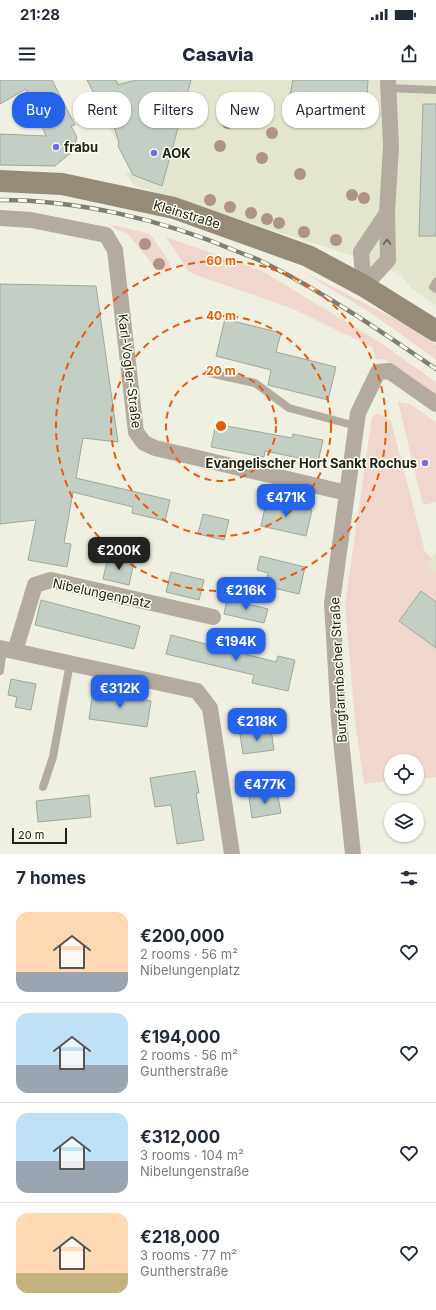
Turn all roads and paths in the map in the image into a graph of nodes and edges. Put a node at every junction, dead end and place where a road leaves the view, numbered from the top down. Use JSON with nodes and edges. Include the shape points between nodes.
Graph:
{"nodes":[{"id":1,"x":388,"y":84,"type":"edge"},
{"id":2,"x":436,"y":90,"type":"edge"},
{"id":3,"x":0,"y":181,"type":"edge"},
{"id":4,"x":387,"y":213,"type":"junction"},
{"id":5,"x":0,"y":218,"type":"edge"},
{"id":6,"x":436,"y":282,"type":"edge"},
{"id":7,"x":364,"y":286,"type":"junction"},
{"id":8,"x":436,"y":289,"type":"edge"},
{"id":9,"x":436,"y":331,"type":"edge"},
{"id":10,"x":209,"y":373,"type":"dead end"},
{"id":11,"x":436,"y":404,"type":"edge"},
{"id":12,"x":356,"y":426,"type":"junction"},
{"id":13,"x":347,"y":493,"type":"junction"},
{"id":14,"x":213,"y":617,"type":"dead end"},
{"id":15,"x":6,"y":649,"type":"edge"},
{"id":16,"x":70,"y":663,"type":"junction"},
{"id":17,"x":0,"y":671,"type":"edge"},
{"id":18,"x":43,"y":787,"type":"dead end"},
{"id":19,"x":232,"y":854,"type":"edge"},
{"id":20,"x":353,"y":854,"type":"edge"}],
"edges":[{"from":1,"to":2,"type":"lane"},
{"from":1,"to":4,"type":"street","via":[[391,146]]},
{"from":3,"to":7,"type":"street","name":"Kleinstraße","via":[[62,184],[174,208],[308,256]]},
{"from":4,"to":7,"type":"street","via":[[361,252]]},
{"from":7,"to":4,"type":"street","one_way":true,"via":[[388,260]]},
{"from":5,"to":13,"type":"street","name":"Karl-Vogler-Straße","via":[[31,220],[106,235],[115,250],[136,432],[144,443],[155,448]]},
{"from":6,"to":8,"type":"lane","via":[[433,287]]},
{"from":7,"to":9,"type":"street","name":"Kleinstraße"},
{"from":10,"to":12,"type":"lane","via":[[255,383],[289,408]]},
{"from":11,"to":12,"type":"street","name":"Burgfarrnbacher Straße","via":[[389,371],[378,372],[358,413]]},
{"from":12,"to":13,"type":"street","name":"Burgfarrnbacher Straße"},
{"from":13,"to":20,"type":"street","name":"Burgfarrnbacher Straße","via":[[332,603],[339,721]]},
{"from":14,"to":15,"type":"street","name":"Nibelungenplatz","via":[[51,580],[35,585]]},
{"from":15,"to":16,"type":"street"},
{"from":15,"to":17,"type":"lane"},
{"from":16,"to":18,"type":"lane","via":[[54,757]]},
{"from":16,"to":19,"type":"street","via":[[197,691],[210,708]]}]}
